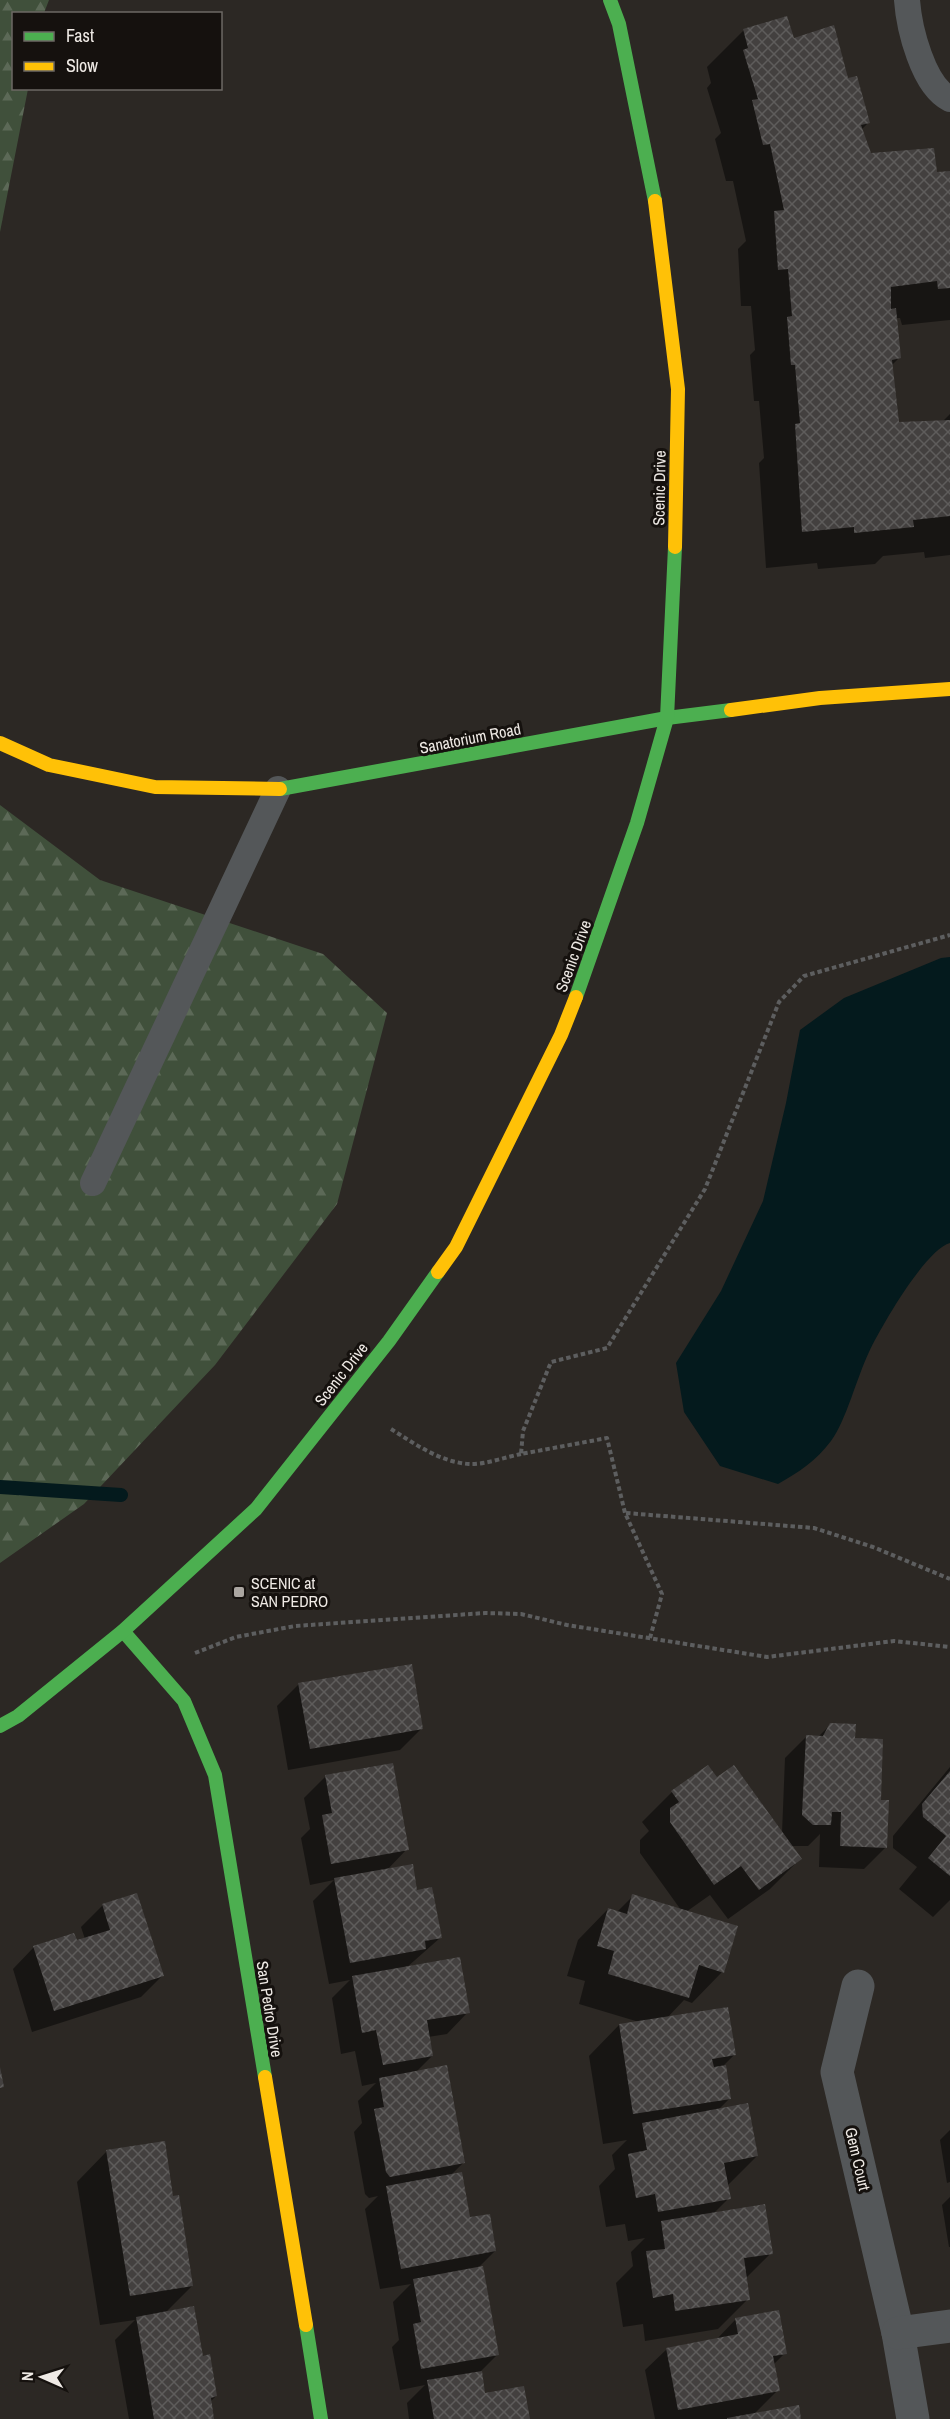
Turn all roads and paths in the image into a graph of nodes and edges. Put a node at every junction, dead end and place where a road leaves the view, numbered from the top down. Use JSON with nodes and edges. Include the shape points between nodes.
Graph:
{"nodes":[{"id":1,"x":609,"y":0,"type":"edge"},
{"id":2,"x":907,"y":0,"type":"edge"},
{"id":3,"x":950,"y":99,"type":"edge"},
{"id":4,"x":950,"y":689,"type":"edge"},
{"id":5,"x":667,"y":718,"type":"junction"},
{"id":6,"x":0,"y":743,"type":"edge"},
{"id":7,"x":279,"y":789,"type":"junction"},
{"id":8,"x":950,"y":935,"type":"edge"},
{"id":9,"x":93,"y":1183,"type":"dead end"},
{"id":10,"x":391,"y":1429,"type":"dead end"},
{"id":11,"x":521,"y":1454,"type":"junction"},
{"id":12,"x":625,"y":1513,"type":"junction"},
{"id":13,"x":950,"y":1579,"type":"edge"},
{"id":14,"x":123,"y":1631,"type":"junction"},
{"id":15,"x":650,"y":1638,"type":"junction"},
{"id":16,"x":950,"y":1647,"type":"edge"},
{"id":17,"x":188,"y":1656,"type":"dead end"},
{"id":18,"x":0,"y":1726,"type":"edge"},
{"id":19,"x":858,"y":1986,"type":"dead end"},
{"id":20,"x":950,"y":2326,"type":"edge"},
{"id":21,"x":898,"y":2333,"type":"junction"},
{"id":22,"x":321,"y":2419,"type":"edge"},
{"id":23,"x":913,"y":2419,"type":"edge"}],
"edges":[{"from":1,"to":5,"type":"street","name":"Scenic Drive","via":[[619,24],[654,189],[678,388],[674,610]]},
{"from":2,"to":3,"type":"lane","via":[[919,58],[943,96]]},
{"from":4,"to":5,"type":"street","name":"Sanatorium Road","via":[[820,698]]},
{"from":5,"to":7,"type":"street","name":"Sanatorium Road"},
{"from":5,"to":14,"type":"street","name":"Scenic Drive","via":[[633,834],[561,1035],[456,1247],[256,1509]]},
{"from":6,"to":7,"type":"street","name":"Sanatorium Road","via":[[49,765],[155,787]]},
{"from":7,"to":9,"type":"lane"},
{"from":8,"to":11,"type":"path","via":[[804,976],[779,1002],[705,1189],[607,1348],[551,1362],[523,1431]]},
{"from":10,"to":11,"type":"path","via":[[425,1451],[450,1461],[471,1465]]},
{"from":11,"to":12,"type":"path","via":[[607,1438]]},
{"from":12,"to":13,"type":"path","via":[[813,1528],[873,1547]]},
{"from":12,"to":15,"type":"path","via":[[662,1594]]},
{"from":14,"to":18,"type":"street","name":"Scenic Drive","via":[[18,1716]]},
{"from":14,"to":22,"type":"street","name":"San Pedro Drive","via":[[184,1701],[215,1775]]},
{"from":15,"to":16,"type":"path","via":[[767,1657],[894,1641]]},
{"from":15,"to":17,"type":"path","via":[[521,1614],[485,1613],[295,1626],[236,1637]]},
{"from":19,"to":21,"type":"street","name":"Gem Court","via":[[837,2072]]},
{"from":20,"to":21,"type":"street"},
{"from":21,"to":23,"type":"street","name":"Gem Court"}]}
